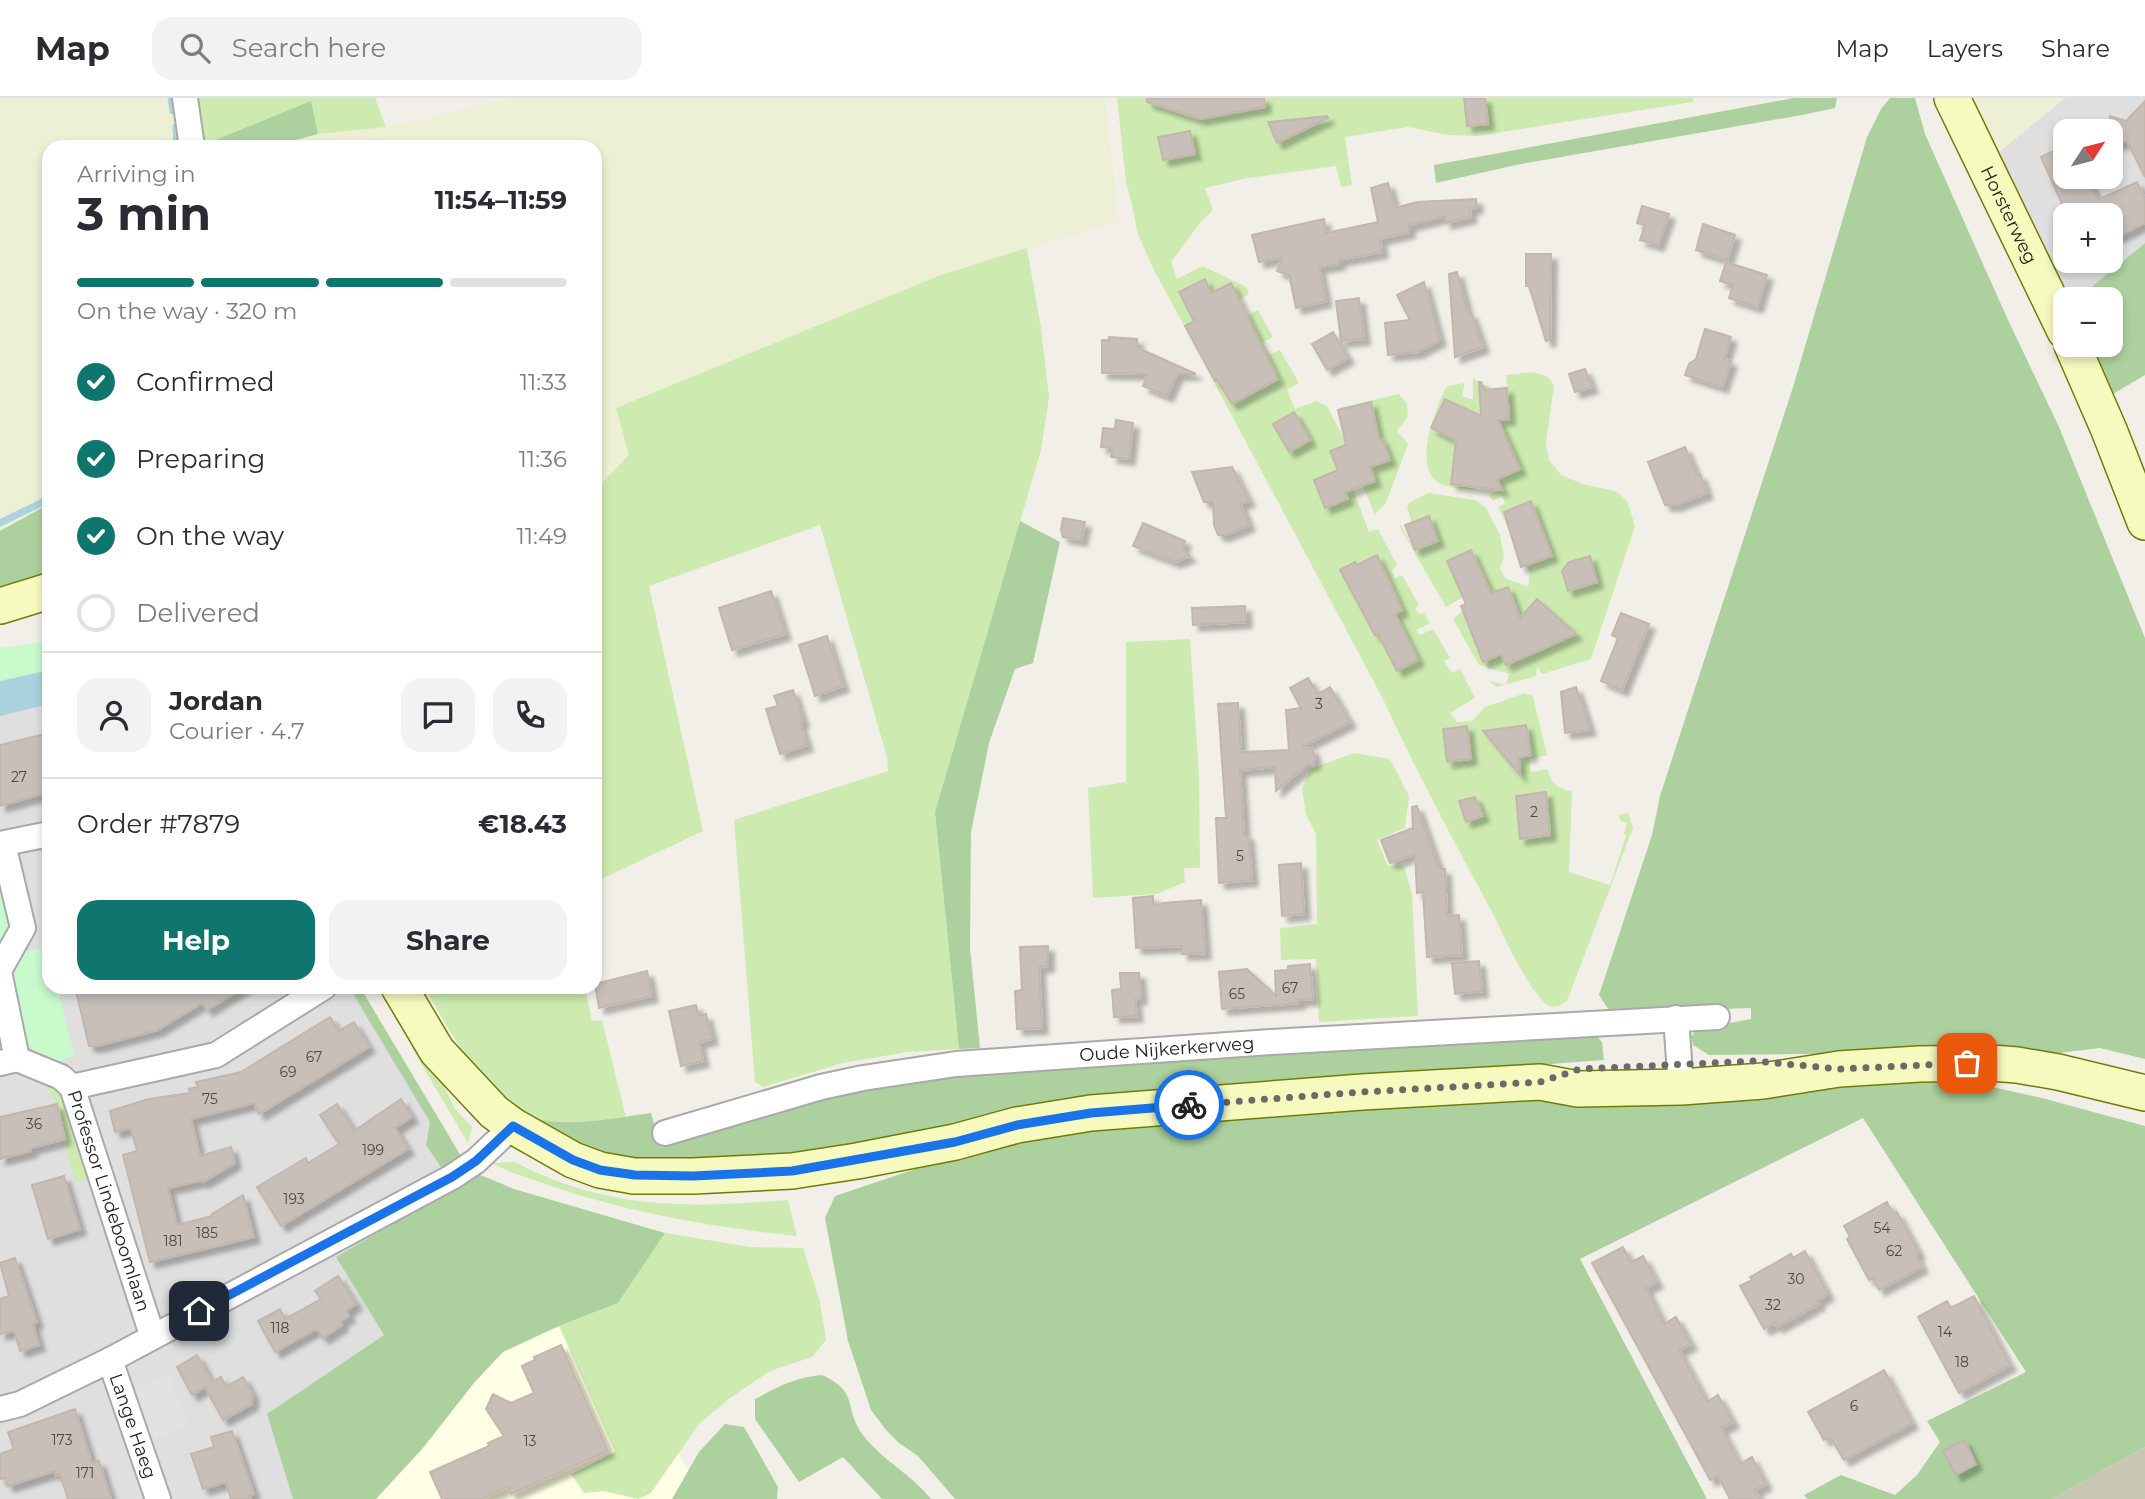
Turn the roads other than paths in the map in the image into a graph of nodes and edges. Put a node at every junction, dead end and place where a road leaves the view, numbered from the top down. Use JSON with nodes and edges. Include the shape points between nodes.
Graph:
{"nodes":[{"id":1,"x":185,"y":98,"type":"edge"},
{"id":2,"x":1952,"y":98,"type":"edge"},
{"id":3,"x":191,"y":140,"type":"edge"},
{"id":4,"x":2053,"y":306,"type":"edge"},
{"id":5,"x":2077,"y":357,"type":"edge"},
{"id":6,"x":2145,"y":522,"type":"edge"},
{"id":7,"x":42,"y":593,"type":"edge"},
{"id":8,"x":42,"y":607,"type":"edge"},
{"id":9,"x":0,"y":608,"type":"edge"},
{"id":10,"x":42,"y":835,"type":"edge"},
{"id":11,"x":2,"y":844,"type":"edge"},
{"id":12,"x":0,"y":969,"type":"edge"},
{"id":13,"x":0,"y":976,"type":"edge"},
{"id":14,"x":313,"y":994,"type":"edge"},
{"id":15,"x":403,"y":994,"type":"edge"},
{"id":16,"x":1717,"y":1017,"type":"dead end"},
{"id":17,"x":1676,"y":1018,"type":"junction"},
{"id":18,"x":9,"y":1061,"type":"edge"},
{"id":19,"x":1680,"y":1076,"type":"junction"},
{"id":20,"x":72,"y":1087,"type":"junction"},
{"id":21,"x":2145,"y":1093,"type":"edge"},
{"id":22,"x":665,"y":1133,"type":"dead end"},
{"id":23,"x":506,"y":1134,"type":"junction"},
{"id":24,"x":152,"y":1335,"type":"junction"},
{"id":25,"x":110,"y":1360,"type":"junction"},
{"id":26,"x":0,"y":1409,"type":"edge"},
{"id":27,"x":158,"y":1499,"type":"edge"}],
"edges":[{"from":1,"to":3,"type":"street"},
{"from":2,"to":4,"type":"street","name":"Horsterweg"},
{"from":5,"to":6,"type":"street"},
{"from":7,"to":9,"type":"street"},
{"from":8,"to":9,"type":"street"},
{"from":10,"to":11,"type":"street"},
{"from":11,"to":12,"type":"street","via":[[23,928]]},
{"from":13,"to":18,"type":"street"},
{"from":14,"to":20,"type":"street","name":"Professor Lindeboomlaan","via":[[216,1055]]},
{"from":15,"to":23,"type":"street","via":[[437,1051]]},
{"from":16,"to":17,"type":"street","name":"Oude Nijkerkerweg"},
{"from":17,"to":19,"type":"street"},
{"from":17,"to":22,"type":"street","name":"Oude Nijkerkerweg","via":[[956,1064],[821,1087]]},
{"from":18,"to":20,"type":"street","via":[[61,1077]]},
{"from":19,"to":21,"type":"street","via":[[1763,1082],[1839,1069],[2017,1065]]},
{"from":19,"to":23,"type":"street","via":[[1578,1089],[1540,1082],[1091,1113],[792,1171],[693,1176],[600,1170]]},
{"from":20,"to":24,"type":"street","name":"Professor Lindeboomlaan"},
{"from":23,"to":24,"type":"street","name":"Lange Haeg","via":[[452,1177]]},
{"from":24,"to":25,"type":"street","name":"Lange Haeg"},
{"from":25,"to":26,"type":"street","via":[[20,1404]]},
{"from":25,"to":27,"type":"street","name":"Lange Haeg"}]}
